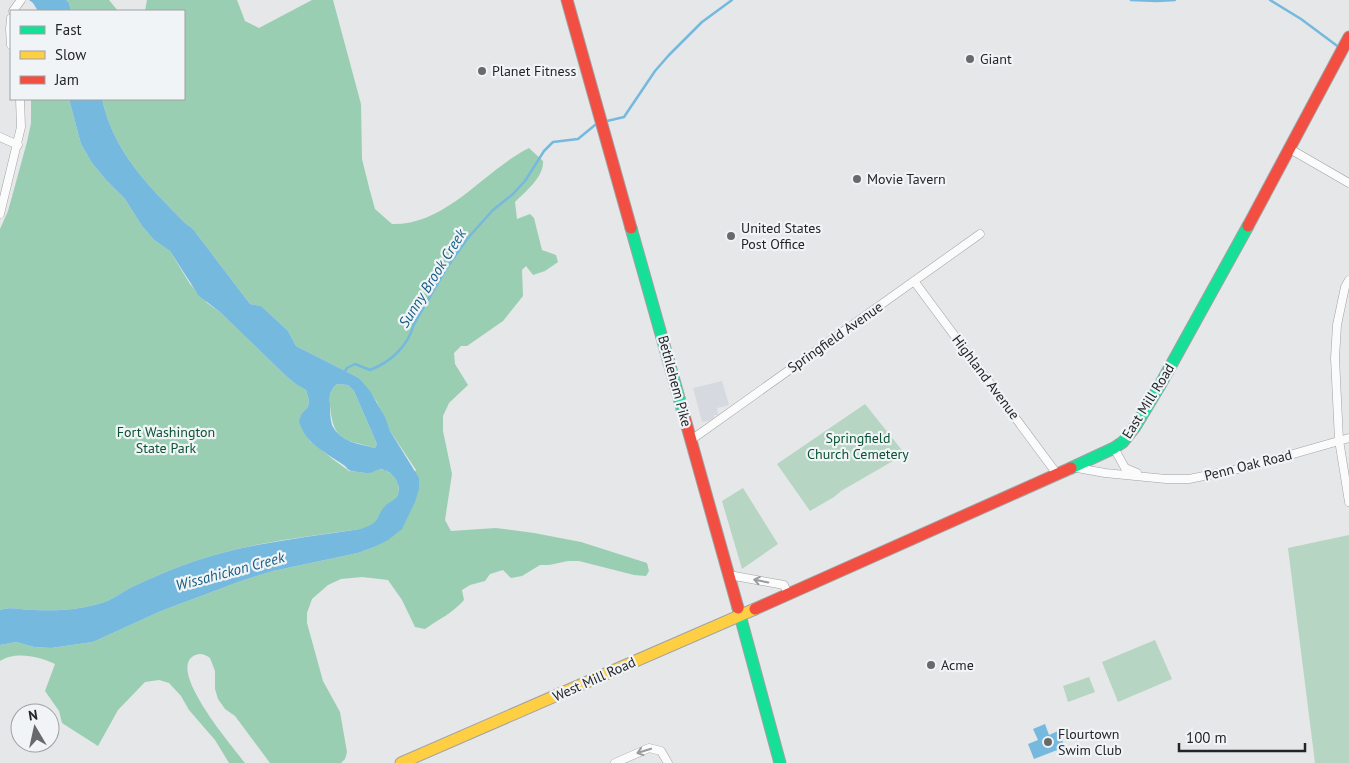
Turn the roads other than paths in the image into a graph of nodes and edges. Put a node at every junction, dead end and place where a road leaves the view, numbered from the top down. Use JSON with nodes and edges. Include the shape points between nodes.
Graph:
{"nodes":[{"id":1,"x":567,"y":0,"type":"edge"},
{"id":2,"x":1349,"y":38,"type":"edge"},
{"id":3,"x":20,"y":100,"type":"edge"},
{"id":4,"x":0,"y":136,"type":"edge"},
{"id":5,"x":18,"y":145,"type":"junction"},
{"id":6,"x":1290,"y":149,"type":"junction"},
{"id":7,"x":1349,"y":183,"type":"edge"},
{"id":8,"x":0,"y":214,"type":"edge"},
{"id":9,"x":980,"y":234,"type":"dead end"},
{"id":10,"x":1349,"y":280,"type":"edge"},
{"id":11,"x":914,"y":281,"type":"junction"},
{"id":12,"x":1349,"y":438,"type":"edge"},
{"id":13,"x":691,"y":440,"type":"junction"},
{"id":14,"x":1339,"y":440,"type":"junction"},
{"id":15,"x":1114,"y":448,"type":"junction"},
{"id":16,"x":1072,"y":467,"type":"junction"},
{"id":17,"x":1057,"y":474,"type":"junction"},
{"id":18,"x":1146,"y":477,"type":"junction"},
{"id":19,"x":1349,"y":502,"type":"edge"},
{"id":20,"x":729,"y":575,"type":"junction"},
{"id":21,"x":788,"y":594,"type":"junction"},
{"id":22,"x":740,"y":615,"type":"junction"},
{"id":23,"x":401,"y":763,"type":"edge"},
{"id":24,"x":615,"y":763,"type":"edge"},
{"id":25,"x":668,"y":763,"type":"edge"},
{"id":26,"x":780,"y":763,"type":"edge"}],
"edges":[{"from":1,"to":13,"type":"street","name":"Bethlehem Pike"},
{"from":2,"to":6,"type":"street","name":"East Mill Road"},
{"from":3,"to":5,"type":"street"},
{"from":4,"to":5,"type":"street"},
{"from":5,"to":8,"type":"street"},
{"from":6,"to":7,"type":"street"},
{"from":6,"to":15,"type":"street","name":"East Mill Road","via":[[1159,387],[1135,427]]},
{"from":9,"to":11,"type":"street","name":"Springfield Avenue"},
{"from":10,"to":14,"type":"street","via":[[1336,326]]},
{"from":11,"to":13,"type":"street","name":"Springfield Avenue"},
{"from":11,"to":17,"type":"street","name":"Highland Avenue"},
{"from":12,"to":14,"type":"street","name":"Penn Oak Road"},
{"from":13,"to":20,"type":"street","name":"Bethlehem Pike"},
{"from":14,"to":18,"type":"street","name":"Penn Oak Road","via":[[1248,467],[1201,477],[1178,480]]},
{"from":14,"to":19,"type":"street"},
{"from":15,"to":16,"type":"street","name":"East Mill Road"},
{"from":15,"to":18,"type":"street","name":"Penn Oak Road","via":[[1125,468]]},
{"from":16,"to":17,"type":"street","name":"East Mill Road"},
{"from":16,"to":18,"type":"street","name":"Penn Oak Road"},
{"from":17,"to":21,"type":"street","name":"East Mill Road"},
{"from":21,"to":20,"type":"street","one_way":true,"via":[[784,585]]},
{"from":20,"to":22,"type":"street","name":"Bethlehem Pike"},
{"from":21,"to":22,"type":"street","name":"West Mill Road"},
{"from":22,"to":23,"type":"street","name":"West Mill Road"},
{"from":22,"to":26,"type":"street","name":"Bethlehem Pike"},
{"from":25,"to":24,"type":"street","one_way":true,"via":[[661,751],[650,748]]}]}
